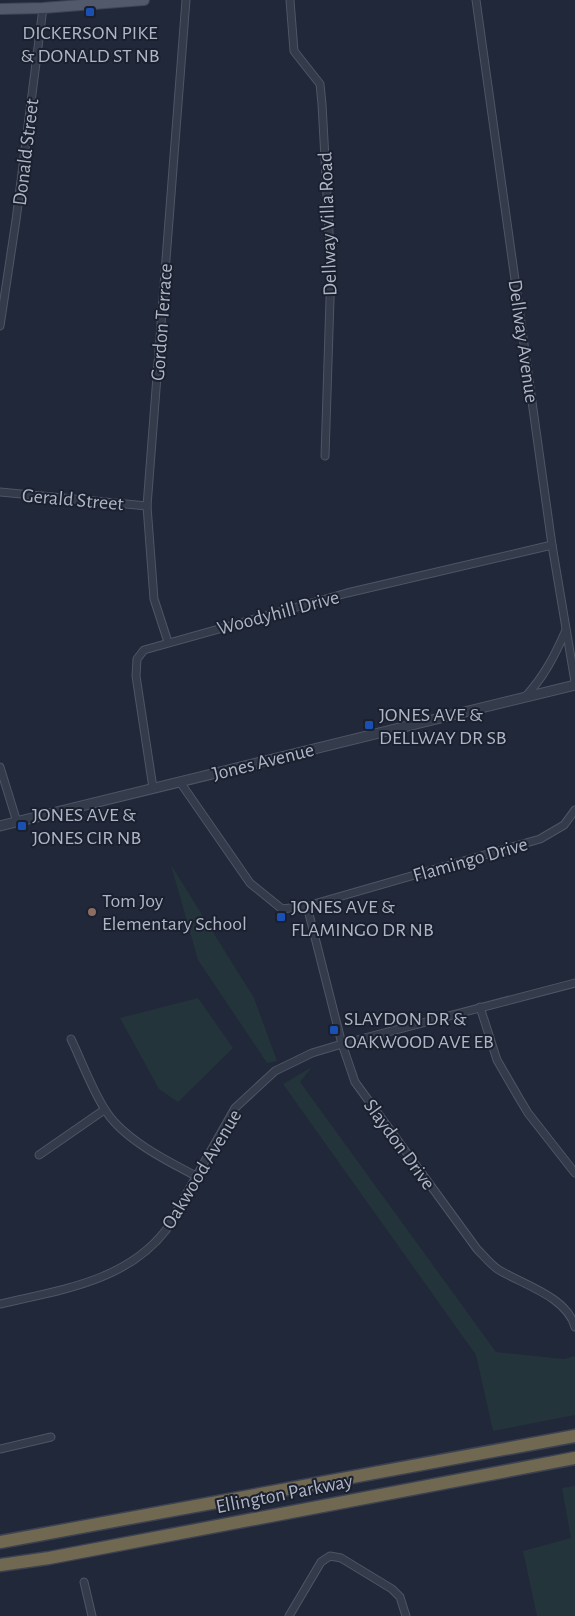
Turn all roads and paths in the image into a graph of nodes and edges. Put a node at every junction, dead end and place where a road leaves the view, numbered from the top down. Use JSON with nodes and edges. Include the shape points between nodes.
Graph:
{"nodes":[{"id":1,"x":144,"y":0,"type":"edge"},
{"id":2,"x":186,"y":0,"type":"edge"},
{"id":3,"x":290,"y":0,"type":"edge"},
{"id":4,"x":476,"y":0,"type":"edge"},
{"id":5,"x":43,"y":8,"type":"junction"},
{"id":6,"x":0,"y":9,"type":"edge"},
{"id":7,"x":0,"y":326,"type":"edge"},
{"id":8,"x":325,"y":456,"type":"dead end"},
{"id":9,"x":0,"y":492,"type":"edge"},
{"id":10,"x":147,"y":506,"type":"junction"},
{"id":11,"x":552,"y":545,"type":"junction"},
{"id":12,"x":566,"y":630,"type":"junction"},
{"id":13,"x":168,"y":642,"type":"junction"},
{"id":14,"x":575,"y":684,"type":"edge"},
{"id":15,"x":525,"y":697,"type":"junction"},
{"id":16,"x":0,"y":767,"type":"edge"},
{"id":17,"x":180,"y":782,"type":"junction"},
{"id":18,"x":153,"y":788,"type":"junction"},
{"id":19,"x":575,"y":810,"type":"edge"},
{"id":20,"x":17,"y":822,"type":"junction"},
{"id":21,"x":0,"y":826,"type":"edge"},
{"id":22,"x":307,"y":906,"type":"junction"},
{"id":23,"x":575,"y":984,"type":"edge"},
{"id":24,"x":480,"y":1007,"type":"junction"},
{"id":25,"x":71,"y":1039,"type":"dead end"},
{"id":26,"x":342,"y":1044,"type":"junction"},
{"id":27,"x":104,"y":1110,"type":"junction"},
{"id":28,"x":39,"y":1155,"type":"dead end"},
{"id":29,"x":575,"y":1173,"type":"edge"},
{"id":30,"x":196,"y":1176,"type":"junction"},
{"id":31,"x":0,"y":1304,"type":"edge"},
{"id":32,"x":575,"y":1327,"type":"edge"},
{"id":33,"x":575,"y":1436,"type":"edge"},
{"id":34,"x":51,"y":1437,"type":"dead end"},
{"id":35,"x":0,"y":1449,"type":"edge"},
{"id":36,"x":575,"y":1458,"type":"edge"},
{"id":37,"x":0,"y":1542,"type":"edge"},
{"id":38,"x":49,"y":1558,"type":"junction"},
{"id":39,"x":0,"y":1565,"type":"edge"},
{"id":40,"x":0,"y":1572,"type":"edge"},
{"id":41,"x":84,"y":1582,"type":"dead end"},
{"id":42,"x":92,"y":1616,"type":"edge"},
{"id":43,"x":289,"y":1616,"type":"edge"},
{"id":44,"x":406,"y":1616,"type":"edge"}],
"edges":[{"from":1,"to":5,"type":"main road"},
{"from":2,"to":10,"type":"street","name":"Gordon Terrace"},
{"from":3,"to":8,"type":"street","name":"Dellway Villa Road","via":[[294,51],[320,84],[322,104],[330,268]]},
{"from":4,"to":11,"type":"street","name":"Dellway Avenue"},
{"from":5,"to":6,"type":"main road"},
{"from":5,"to":7,"type":"street","name":"Donald Street"},
{"from":9,"to":10,"type":"street","name":"Gerald Street"},
{"from":10,"to":13,"type":"street","name":"Gordon Terrace","via":[[154,599]]},
{"from":11,"to":12,"type":"street","name":"Dellway Avenue"},
{"from":11,"to":13,"type":"street","name":"Woodyhill Drive","via":[[347,593]]},
{"from":12,"to":14,"type":"street","name":"Dellway Avenue"},
{"from":12,"to":15,"type":"street","via":[[543,676]]},
{"from":13,"to":18,"type":"street","name":"Woodyhill Drive","via":[[144,650],[136,659]]},
{"from":14,"to":15,"type":"street","name":"Jones Avenue"},
{"from":15,"to":17,"type":"street","name":"Jones Avenue"},
{"from":16,"to":20,"type":"street"},
{"from":17,"to":18,"type":"street","name":"Jones Avenue"},
{"from":17,"to":22,"type":"street","name":"Flamingo Drive","via":[[250,883],[282,909]]},
{"from":18,"to":20,"type":"street","name":"Jones Avenue"},
{"from":19,"to":22,"type":"street","name":"Flamingo Drive","via":[[564,825],[540,839]]},
{"from":20,"to":21,"type":"street","name":"Jones Avenue"},
{"from":22,"to":26,"type":"street","name":"Slaydon Drive"},
{"from":23,"to":24,"type":"street","name":"Oakwood Avenue"},
{"from":24,"to":26,"type":"street","name":"Oakwood Avenue"},
{"from":24,"to":29,"type":"street","via":[[498,1060],[528,1113]]},
{"from":25,"to":27,"type":"street"},
{"from":26,"to":30,"type":"street","name":"Oakwood Avenue","via":[[291,1062],[257,1087],[235,1108]]},
{"from":26,"to":32,"type":"street","name":"Slaydon Drive","via":[[355,1082],[477,1249],[498,1270],[562,1305]]},
{"from":27,"to":28,"type":"street"},
{"from":27,"to":30,"type":"street","via":[[140,1144]]},
{"from":30,"to":31,"type":"street","name":"Oakwood Avenue","via":[[166,1230],[136,1260],[85,1283]]},
{"from":33,"to":37,"type":"highway","name":"Ellington Parkway"},
{"from":34,"to":35,"type":"street"},
{"from":36,"to":38,"type":"highway","name":"Ellington Parkway"},
{"from":38,"to":39,"type":"highway","name":"Ellington Parkway"},
{"from":38,"to":40,"type":"highway"},
{"from":41,"to":42,"type":"street"},
{"from":43,"to":44,"type":"street","via":[[321,1562],[330,1556],[341,1558],[392,1589],[400,1597]]}]}
